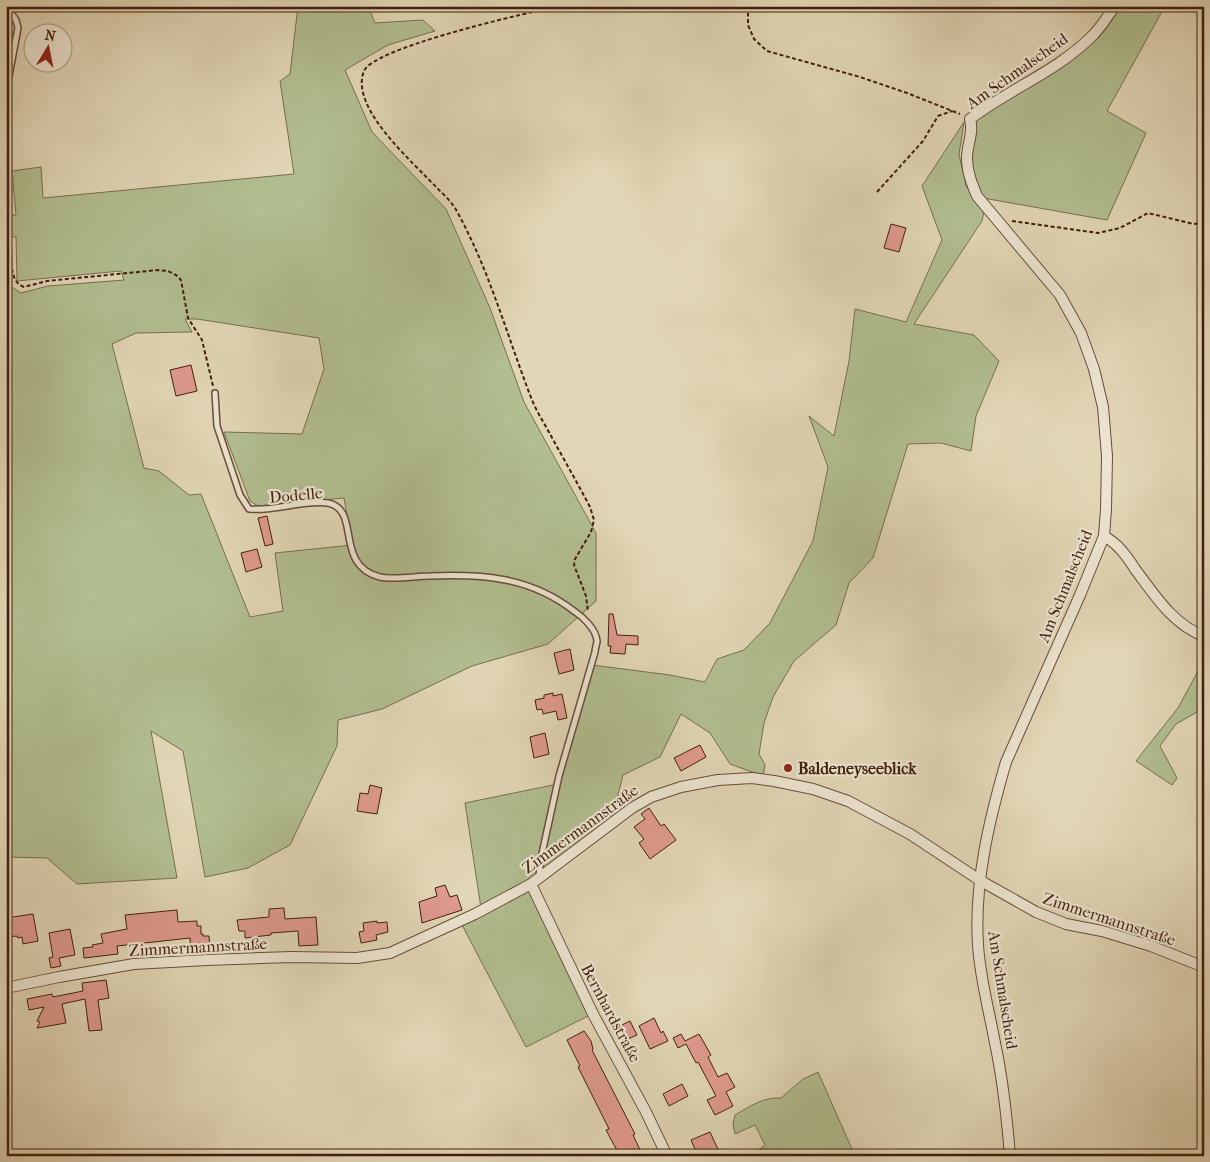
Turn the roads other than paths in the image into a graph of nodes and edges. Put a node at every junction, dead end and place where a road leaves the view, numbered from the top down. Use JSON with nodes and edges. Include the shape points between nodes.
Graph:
{"nodes":[{"id":1,"x":6,"y":6,"type":"edge"},
{"id":2,"x":1115,"y":6,"type":"edge"},
{"id":3,"x":6,"y":92,"type":"edge"},
{"id":4,"x":6,"y":133,"type":"edge"},
{"id":5,"x":8,"y":176,"type":"road end"},
{"id":6,"x":215,"y":393,"type":"road end"},
{"id":7,"x":1104,"y":536,"type":"junction"},
{"id":8,"x":1204,"y":636,"type":"edge"},
{"id":9,"x":540,"y":876,"type":"junction"},
{"id":10,"x":981,"y":881,"type":"junction"},
{"id":11,"x":531,"y":884,"type":"junction"},
{"id":12,"x":1204,"y":967,"type":"edge"},
{"id":13,"x":6,"y":988,"type":"edge"},
{"id":14,"x":667,"y":1156,"type":"edge"},
{"id":15,"x":1010,"y":1156,"type":"edge"}],
"edges":[{"from":1,"to":3,"type":"lane","via":[[18,28]]},
{"from":2,"to":7,"type":"street","name":"Am Schmalscheid","via":[[1094,34],[1062,60],[970,119],[972,128],[967,157],[969,178],[977,196],[1060,295],[1081,333],[1103,407],[1107,456]]},
{"from":4,"to":5,"type":"lane"},
{"from":6,"to":9,"type":"lane","name":"Dodelle","via":[[217,426],[240,495],[249,510],[330,503],[341,510],[346,519],[350,550],[367,572],[382,578],[453,575],[515,581],[535,587],[568,606],[590,626],[597,640],[595,652],[559,776]]},
{"from":7,"to":8,"type":"street","via":[[1119,546],[1172,616]]},
{"from":7,"to":10,"type":"street","name":"Am Schmalscheid","via":[[1006,762]]},
{"from":9,"to":10,"type":"street","name":"Zimmermannstraße","via":[[651,797],[718,780],[752,778],[813,789],[855,804],[910,834]]},
{"from":9,"to":11,"type":"street","name":"Zimmermannstraße"},
{"from":10,"to":12,"type":"street","name":"Zimmermannstraße","via":[[1036,912],[1066,924],[1151,946]]},
{"from":10,"to":15,"type":"street","name":"Am Schmalscheid","via":[[978,946],[1002,1080]]},
{"from":11,"to":13,"type":"street","name":"Zimmermannstraße","via":[[390,953],[357,958],[300,957],[134,964]]},
{"from":11,"to":14,"type":"street","name":"Bernhardstraße","via":[[592,1014]]}]}
